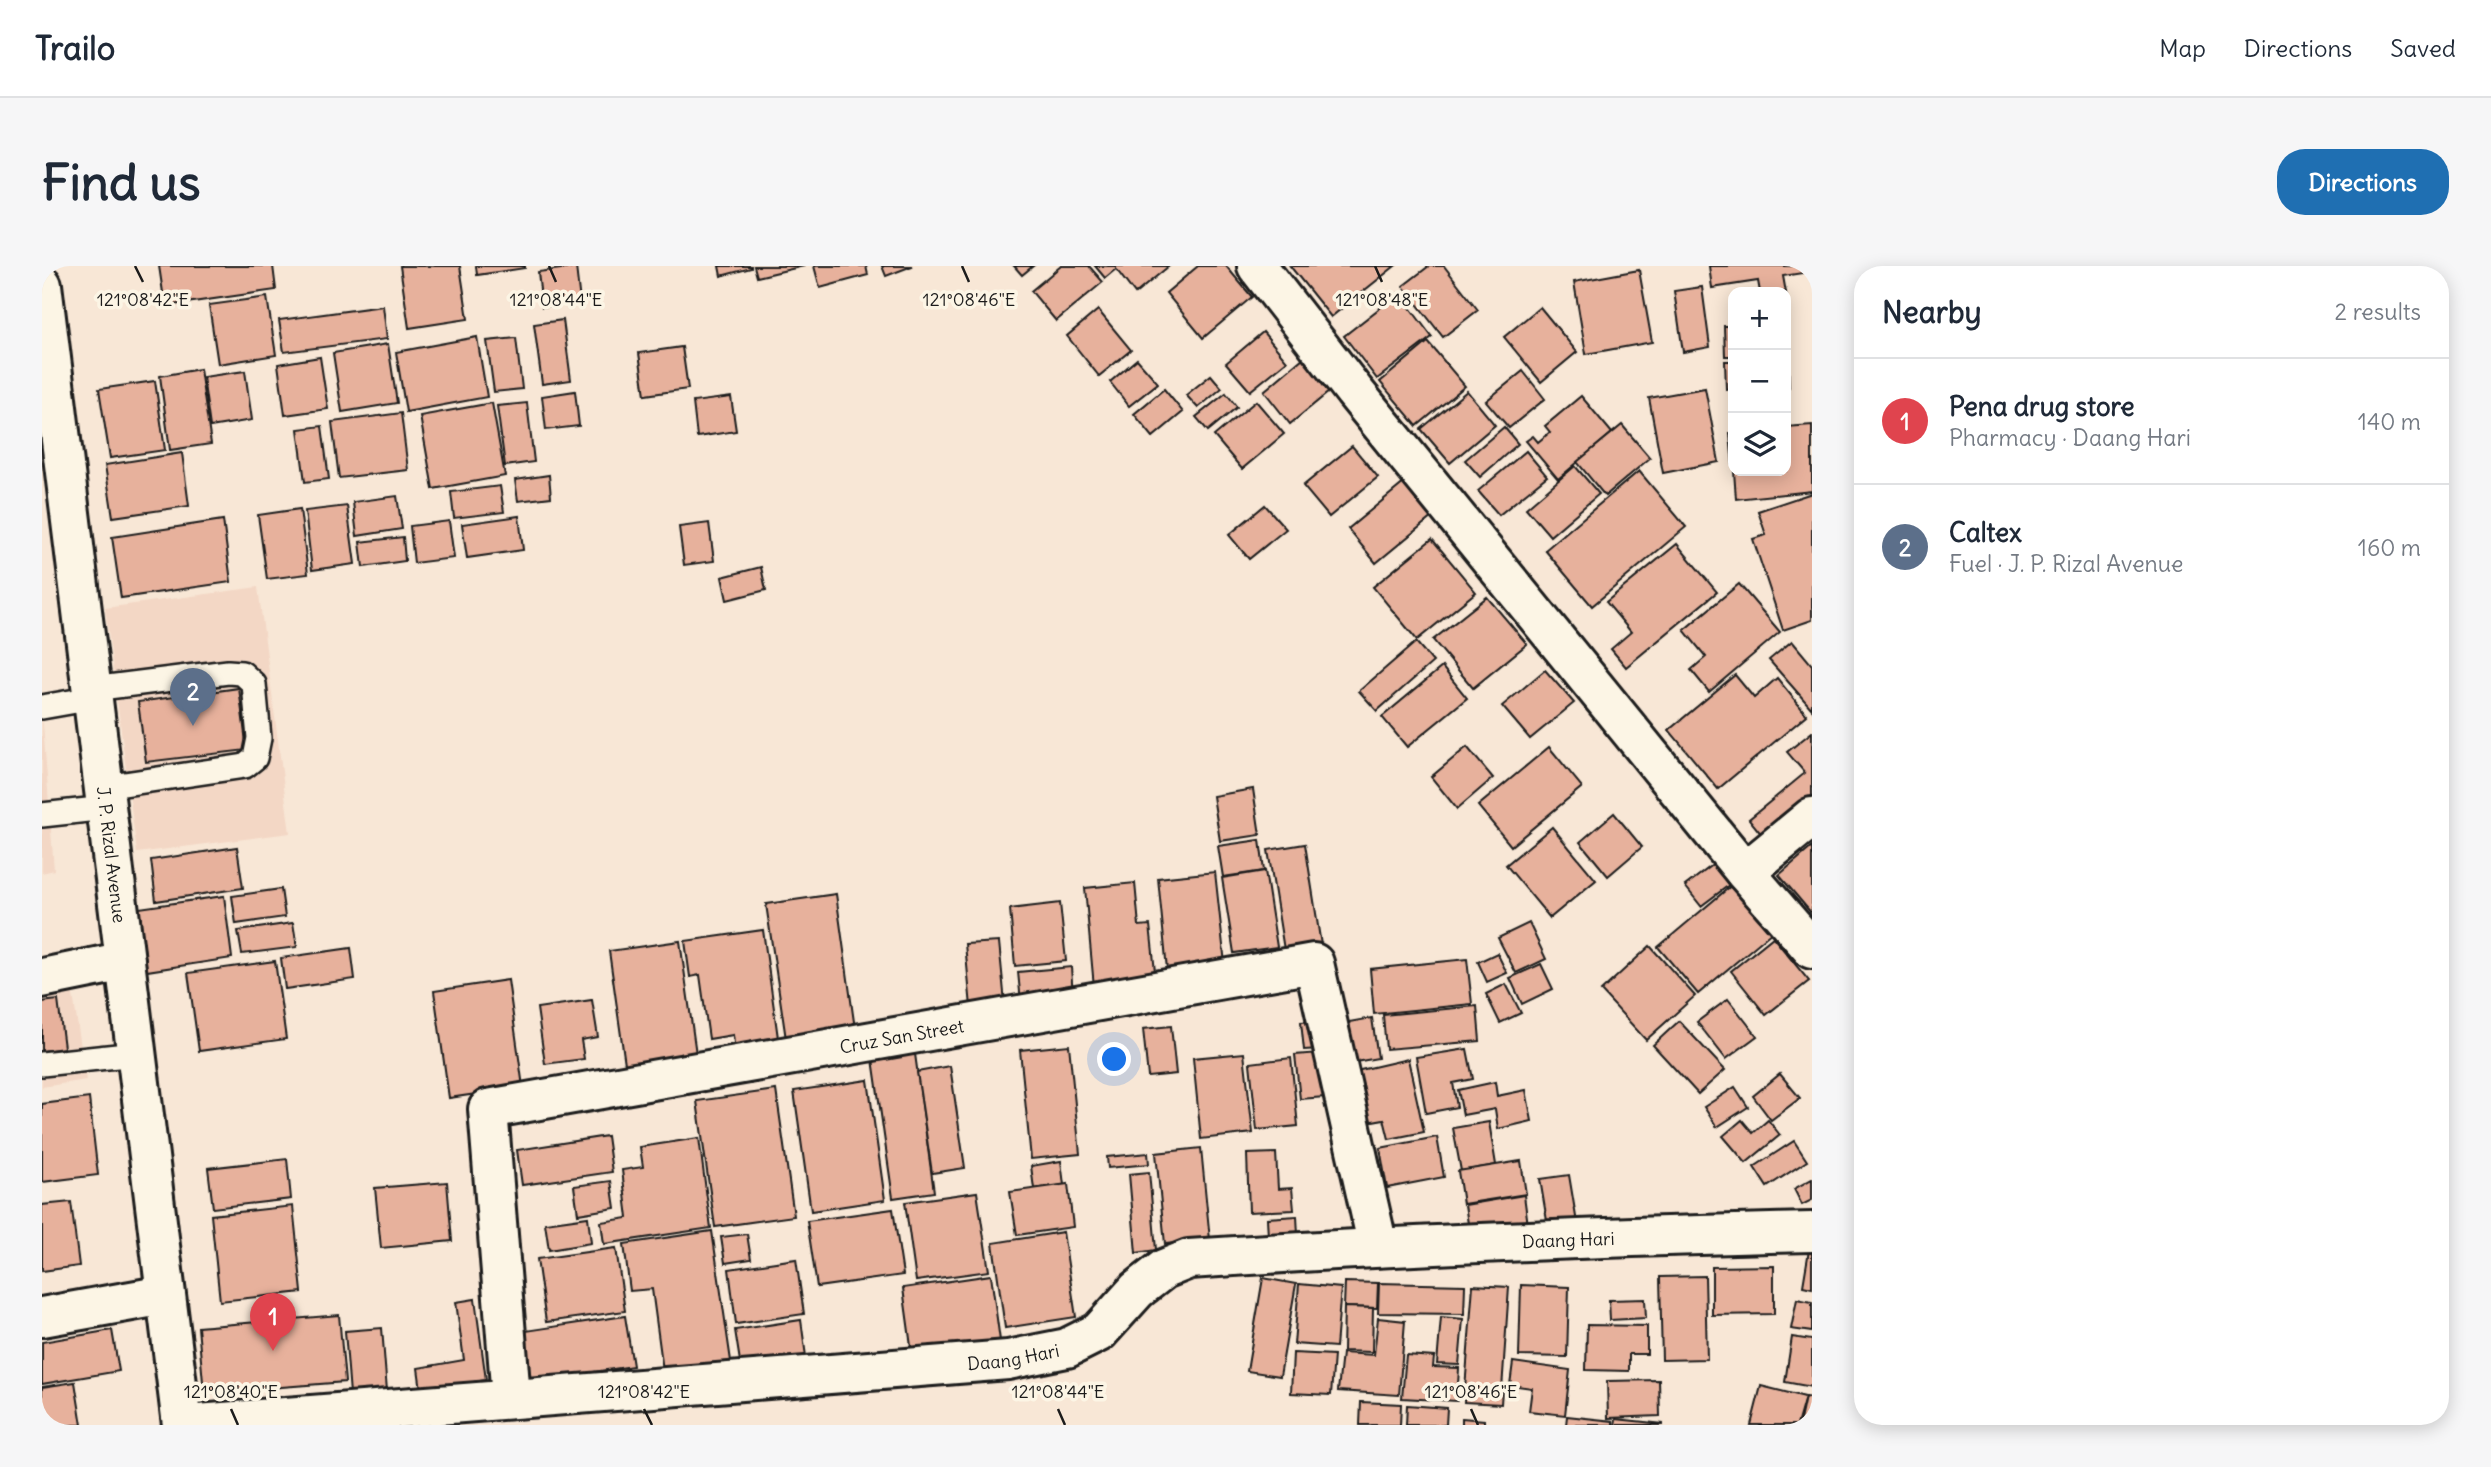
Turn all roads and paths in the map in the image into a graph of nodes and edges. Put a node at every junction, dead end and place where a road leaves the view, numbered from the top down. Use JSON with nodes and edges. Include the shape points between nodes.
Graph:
{"nodes":[{"id":1,"x":1257,"y":266,"type":"edge"},
{"id":2,"x":42,"y":285,"type":"edge"},
{"id":3,"x":92,"y":694,"type":"junction"},
{"id":4,"x":42,"y":707,"type":"edge"},
{"id":5,"x":105,"y":798,"type":"junction"},
{"id":6,"x":42,"y":815,"type":"edge"},
{"id":7,"x":1812,"y":817,"type":"edge"},
{"id":8,"x":1745,"y":872,"type":"junction"},
{"id":9,"x":1812,"y":950,"type":"edge"},
{"id":10,"x":125,"y":961,"type":"junction"},
{"id":11,"x":42,"y":978,"type":"edge"},
{"id":12,"x":136,"y":1054,"type":"junction"},
{"id":13,"x":42,"y":1064,"type":"edge"},
{"id":14,"x":1812,"y":1232,"type":"edge"},
{"id":15,"x":1378,"y":1247,"type":"junction"},
{"id":16,"x":165,"y":1295,"type":"junction"},
{"id":17,"x":42,"y":1317,"type":"edge"},
{"id":18,"x":511,"y":1398,"type":"junction"},
{"id":19,"x":183,"y":1425,"type":"edge"}],
"edges":[{"from":1,"to":8,"type":"street"},
{"from":2,"to":3,"type":"street","name":"J. P. Rizal Avenue"},
{"from":3,"to":4,"type":"lane"},
{"from":3,"to":5,"type":"street","name":"J. P. Rizal Avenue"},
{"from":3,"to":5,"type":"lane","via":[[228,673],[242,673],[254,684],[259,738],[255,758],[245,766]]},
{"from":5,"to":6,"type":"lane"},
{"from":5,"to":10,"type":"street","name":"J. P. Rizal Avenue"},
{"from":7,"to":8,"type":"street"},
{"from":8,"to":9,"type":"street"},
{"from":10,"to":11,"type":"street"},
{"from":10,"to":12,"type":"street","name":"J. P. Rizal Avenue"},
{"from":12,"to":13,"type":"lane"},
{"from":12,"to":16,"type":"street","name":"J. P. Rizal Avenue"},
{"from":14,"to":15,"type":"street","name":"Daang Hari"},
{"from":15,"to":18,"type":"street","name":"Daang Hari","via":[[1189,1259],[1164,1269],[1137,1290],[1099,1332],[1067,1348],[1009,1360]]},
{"from":15,"to":18,"type":"street","name":"Cruz San Street","via":[[1314,962],[488,1109]]},
{"from":16,"to":17,"type":"street"},
{"from":16,"to":19,"type":"street","name":"J. P. Rizal Avenue"},
{"from":18,"to":19,"type":"street","name":"Daang Hari"}]}
